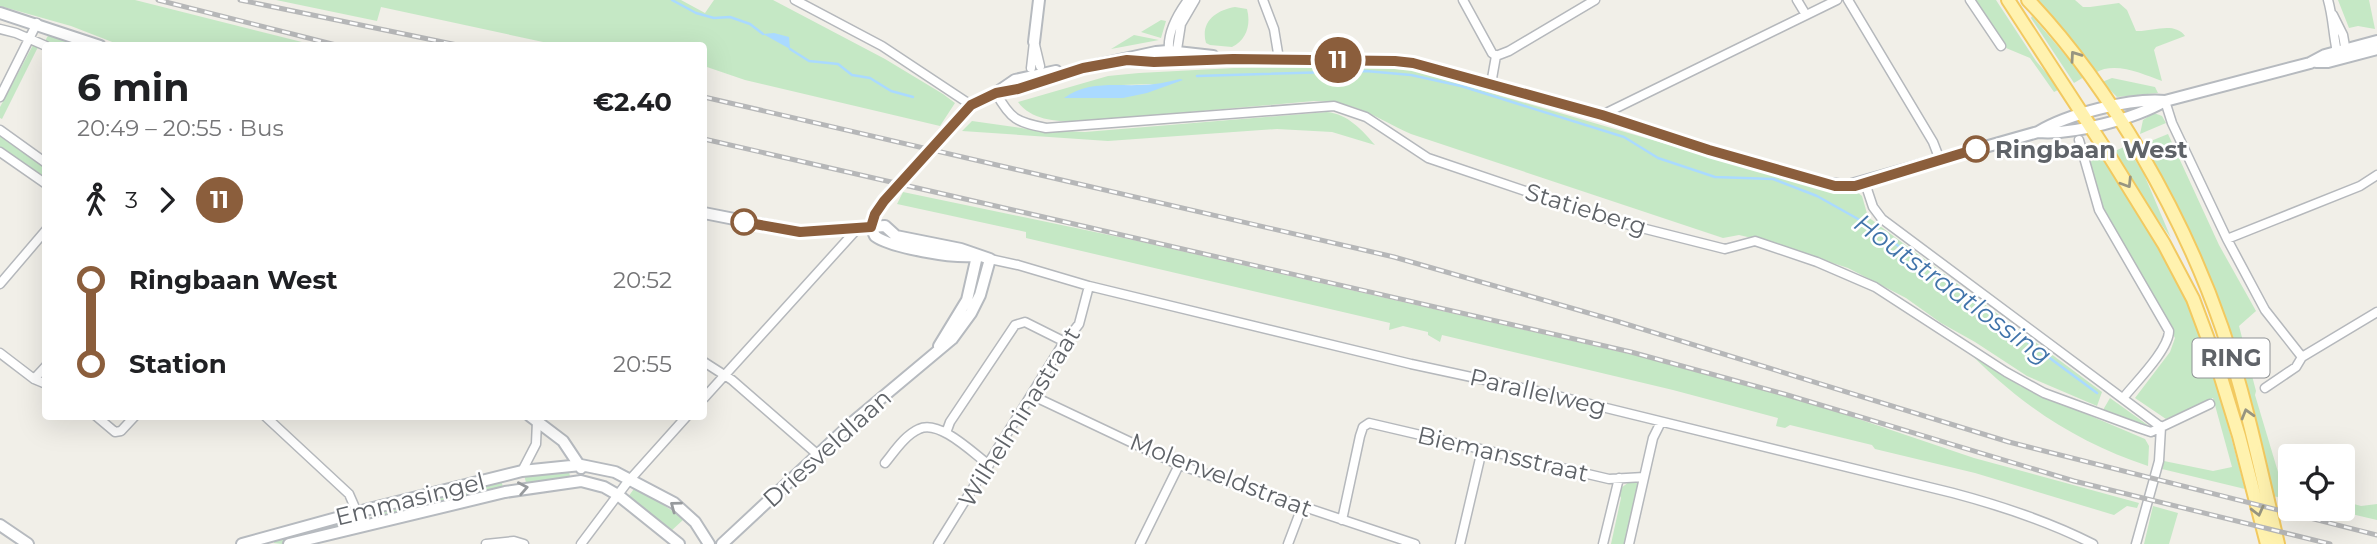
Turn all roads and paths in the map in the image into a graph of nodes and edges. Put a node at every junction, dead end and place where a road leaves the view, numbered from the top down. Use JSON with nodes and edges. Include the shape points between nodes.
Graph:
{"nodes":[{"id":1,"x":795,"y":0,"type":"edge"},
{"id":2,"x":1039,"y":0,"type":"edge"},
{"id":3,"x":1188,"y":0,"type":"edge"},
{"id":4,"x":1195,"y":0,"type":"edge"},
{"id":5,"x":1263,"y":0,"type":"edge"},
{"id":6,"x":1463,"y":0,"type":"edge"},
{"id":7,"x":1573,"y":0,"type":"edge"},
{"id":8,"x":1595,"y":0,"type":"edge"},
{"id":9,"x":1797,"y":0,"type":"edge"},
{"id":10,"x":1837,"y":0,"type":"edge"},
{"id":11,"x":1848,"y":0,"type":"edge"},
{"id":12,"x":1969,"y":0,"type":"edge"},
{"id":13,"x":2008,"y":0,"type":"edge"},
{"id":14,"x":2028,"y":0,"type":"edge"},
{"id":15,"x":2328,"y":0,"type":"edge"},
{"id":16,"x":1578,"y":10,"type":"junction"},
{"id":17,"x":0,"y":13,"type":"edge"},
{"id":18,"x":1806,"y":15,"type":"junction"},
{"id":19,"x":37,"y":23,"type":"junction"},
{"id":20,"x":0,"y":29,"type":"edge"},
{"id":21,"x":30,"y":39,"type":"junction"},
{"id":22,"x":2377,"y":41,"type":"edge"},
{"id":23,"x":89,"y":42,"type":"edge"},
{"id":24,"x":1034,"y":43,"type":"joint"},
{"id":25,"x":42,"y":44,"type":"edge"},
{"id":26,"x":2001,"y":46,"type":"dead end"},
{"id":27,"x":2377,"y":49,"type":"edge"},
{"id":28,"x":2343,"y":53,"type":"junction"},
{"id":29,"x":1173,"y":55,"type":"junction"},
{"id":30,"x":1496,"y":55,"type":"junction"},
{"id":31,"x":1279,"y":60,"type":"junction"},
{"id":32,"x":1037,"y":73,"type":"junction"},
{"id":33,"x":1491,"y":84,"type":"junction"},
{"id":34,"x":996,"y":93,"type":"junction"},
{"id":35,"x":0,"y":97,"type":"edge"},
{"id":36,"x":2165,"y":101,"type":"junction"},
{"id":37,"x":971,"y":105,"type":"junction"},
{"id":38,"x":2112,"y":107,"type":"junction"},
{"id":39,"x":1602,"y":115,"type":"junction"},
{"id":40,"x":2119,"y":118,"type":"junction"},
{"id":41,"x":2086,"y":121,"type":"junction"},
{"id":42,"x":952,"y":127,"type":"tunnel mouth"},
{"id":43,"x":0,"y":130,"type":"edge"},
{"id":44,"x":2079,"y":140,"type":"dead end"},
{"id":45,"x":0,"y":152,"type":"edge"},
{"id":46,"x":42,"y":160,"type":"edge"},
{"id":47,"x":1940,"y":160,"type":"junction"},
{"id":48,"x":2377,"y":175,"type":"edge"},
{"id":49,"x":42,"y":181,"type":"edge"},
{"id":50,"x":1864,"y":183,"type":"junction"},
{"id":51,"x":893,"y":190,"type":"tunnel mouth"},
{"id":52,"x":884,"y":201,"type":"junction"},
{"id":53,"x":707,"y":214,"type":"edge"},
{"id":54,"x":885,"y":226,"type":"junction"},
{"id":55,"x":871,"y":227,"type":"junction"},
{"id":56,"x":858,"y":228,"type":"junction"},
{"id":57,"x":42,"y":235,"type":"edge"},
{"id":58,"x":2227,"y":239,"type":"junction"},
{"id":59,"x":977,"y":256,"type":"junction"},
{"id":60,"x":990,"y":259,"type":"junction"},
{"id":61,"x":0,"y":284,"type":"edge"},
{"id":62,"x":1089,"y":286,"type":"junction"},
{"id":63,"x":2377,"y":312,"type":"edge"},
{"id":64,"x":1065,"y":342,"type":"junction"},
{"id":65,"x":0,"y":353,"type":"edge"},
{"id":66,"x":933,"y":354,"type":"junction"},
{"id":67,"x":2302,"y":358,"type":"junction"},
{"id":68,"x":707,"y":364,"type":"edge"},
{"id":69,"x":42,"y":370,"type":"edge"},
{"id":70,"x":723,"y":375,"type":"junction"},
{"id":71,"x":34,"y":379,"type":"junction"},
{"id":72,"x":42,"y":382,"type":"edge"},
{"id":73,"x":2265,"y":388,"type":"dead end"},
{"id":74,"x":707,"y":394,"type":"edge"},
{"id":75,"x":1031,"y":395,"type":"junction"},
{"id":76,"x":2124,"y":397,"type":"junction"},
{"id":77,"x":2210,"y":404,"type":"dead end"},
{"id":78,"x":101,"y":420,"type":"edge"},
{"id":79,"x":131,"y":420,"type":"edge"},
{"id":80,"x":269,"y":420,"type":"edge"},
{"id":81,"x":533,"y":420,"type":"edge"},
{"id":82,"x":534,"y":420,"type":"edge"},
{"id":83,"x":683,"y":420,"type":"edge"},
{"id":84,"x":1661,"y":422,"type":"junction"},
{"id":85,"x":2161,"y":427,"type":"junction"},
{"id":86,"x":946,"y":433,"type":"junction"},
{"id":87,"x":1482,"y":450,"type":"junction"},
{"id":88,"x":817,"y":454,"type":"junction"},
{"id":89,"x":885,"y":463,"type":"dead end"},
{"id":90,"x":581,"y":465,"type":"junction"},
{"id":91,"x":989,"y":465,"type":"junction"},
{"id":92,"x":1179,"y":465,"type":"junction"},
{"id":93,"x":522,"y":471,"type":"junction"},
{"id":94,"x":1644,"y":477,"type":"junction"},
{"id":95,"x":1619,"y":478,"type":"junction"},
{"id":96,"x":631,"y":479,"type":"junction"},
{"id":97,"x":581,"y":481,"type":"junction"},
{"id":98,"x":618,"y":495,"type":"junction"},
{"id":99,"x":1302,"y":507,"type":"junction"},
{"id":100,"x":359,"y":512,"type":"junction"},
{"id":101,"x":1342,"y":520,"type":"junction"},
{"id":102,"x":0,"y":525,"type":"edge"},
{"id":103,"x":363,"y":526,"type":"junction"},
{"id":104,"x":267,"y":540,"type":"edge"},
{"id":105,"x":325,"y":540,"type":"edge"},
{"id":106,"x":942,"y":543,"type":"edge"},
{"id":107,"x":29,"y":544,"type":"edge"},
{"id":108,"x":242,"y":544,"type":"edge"},
{"id":109,"x":289,"y":544,"type":"edge"},
{"id":110,"x":486,"y":544,"type":"edge"},
{"id":111,"x":524,"y":544,"type":"edge"},
{"id":112,"x":581,"y":544,"type":"edge"},
{"id":113,"x":679,"y":544,"type":"edge"},
{"id":114,"x":709,"y":544,"type":"edge"},
{"id":115,"x":722,"y":544,"type":"edge"},
{"id":116,"x":1140,"y":544,"type":"edge"},
{"id":117,"x":1288,"y":544,"type":"edge"},
{"id":118,"x":1415,"y":544,"type":"edge"},
{"id":119,"x":1460,"y":544,"type":"edge"},
{"id":120,"x":1603,"y":544,"type":"edge"},
{"id":121,"x":1629,"y":544,"type":"edge"},
{"id":122,"x":2094,"y":544,"type":"edge"},
{"id":123,"x":2136,"y":544,"type":"edge"},
{"id":124,"x":2267,"y":544,"type":"edge"},
{"id":125,"x":2278,"y":544,"type":"edge"}],
"edges":[{"from":1,"to":37,"type":"street","via":[[881,46]]},
{"from":2,"to":24,"type":"street"},
{"from":3,"to":29,"type":"street","via":[[1175,21]]},
{"from":4,"to":29,"type":"street","via":[[1181,24]]},
{"from":5,"to":31,"type":"street"},
{"from":6,"to":30,"type":"street"},
{"from":7,"to":16,"type":"street"},
{"from":8,"to":16,"type":"street"},
{"from":9,"to":18,"type":"street"},
{"from":10,"to":18,"type":"street"},
{"from":11,"to":47,"type":"street"},
{"from":12,"to":26,"type":"street"},
{"from":13,"to":41,"type":"main road","number":"RING"},
{"from":38,"to":14,"type":"main road","number":"RING","one_way":true},
{"from":15,"to":28,"type":"street","via":[[2340,28]]},
{"from":16,"to":30,"type":"street"},
{"from":17,"to":19,"type":"street"},
{"from":18,"to":39,"type":"street"},
{"from":19,"to":21,"type":"street"},
{"from":19,"to":23,"type":"street"},
{"from":20,"to":21,"type":"street"},
{"from":21,"to":25,"type":"street"},
{"from":21,"to":35,"type":"street"},
{"from":22,"to":28,"type":"street"},
{"from":24,"to":32,"type":"street"},
{"from":27,"to":28,"type":"street"},
{"from":28,"to":36,"type":"street","via":[[2328,62]]},
{"from":29,"to":31,"type":"street"},
{"from":29,"to":32,"type":"street"},
{"from":30,"to":33,"type":"street"},
{"from":31,"to":33,"type":"street","via":[[1395,61]]},
{"from":32,"to":34,"type":"street"},
{"from":33,"to":39,"type":"street"},
{"from":34,"to":37,"type":"street"},
{"from":34,"to":85,"type":"street","name":"Statieberg","via":[[1012,117],[1046,128],[1334,106],[1366,117],[1428,158],[1614,221],[1725,248],[1755,242],[1817,262],[1875,287],[2044,393],[2151,432]]},
{"from":36,"to":38,"type":"street"},
{"from":36,"to":40,"type":"street"},
{"from":36,"to":58,"type":"street"},
{"from":37,"to":42,"type":"street"},
{"from":38,"to":40,"type":"main road","number":"RING"},
{"from":38,"to":41,"type":"street"},
{"from":39,"to":50,"type":"street","via":[[1822,183]]},
{"from":40,"to":41,"type":"street"},
{"from":125,"to":40,"type":"main road","number":"RING","one_way":true,"via":[[2222,329],[2187,240]]},
{"from":41,"to":47,"type":"street","via":[[2051,124],[2038,132]]},
{"from":41,"to":124,"type":"main road","number":"RING","one_way":true,"via":[[2193,299],[2231,410]]},
{"from":43,"to":46,"type":"street"},
{"from":44,"to":76,"type":"street","via":[[2099,210],[2169,331],[2164,348]]},
{"from":45,"to":49,"type":"street"},
{"from":47,"to":50,"type":"street"},
{"from":48,"to":58,"type":"street"},
{"from":50,"to":76,"type":"street","via":[[1872,207],[1882,219]]},
{"from":51,"to":52,"type":"street"},
{"from":52,"to":54,"type":"street"},
{"from":52,"to":55,"type":"street"},
{"from":53,"to":56,"type":"street","via":[[800,232]]},
{"from":54,"to":55,"type":"street","name":"Parallelweg"},
{"from":54,"to":59,"type":"street","name":"Parallelweg","via":[[896,236]]},
{"from":55,"to":56,"type":"street"},
{"from":55,"to":59,"type":"street","name":"Parallelweg","via":[[875,236],[888,242],[954,257]]},
{"from":56,"to":70,"type":"street"},
{"from":57,"to":61,"type":"street"},
{"from":58,"to":67,"type":"street","via":[[2265,310]]},
{"from":59,"to":60,"type":"street","name":"Parallelweg"},
{"from":59,"to":66,"type":"street","name":"Driesveldlaan","via":[[967,300]]},
{"from":60,"to":62,"type":"street","name":"Parallelweg"},
{"from":60,"to":66,"type":"street","name":"Driesveldlaan","via":[[971,313],[953,339]]},
{"from":62,"to":64,"type":"street","name":"Wilhelminastraat","via":[[1079,324]]},
{"from":62,"to":84,"type":"street","name":"Parallelweg"},
{"from":63,"to":67,"type":"street"},
{"from":64,"to":75,"type":"street","name":"Wilhelminastraat"},
{"from":64,"to":86,"type":"street","via":[[1025,322],[1015,326]]},
{"from":65,"to":71,"type":"street"},
{"from":66,"to":88,"type":"street","name":"Driesveldlaan"},
{"from":67,"to":73,"type":"street","via":[[2296,368]]},
{"from":68,"to":70,"type":"street"},
{"from":69,"to":71,"type":"street"},
{"from":70,"to":74,"type":"street"},
{"from":70,"to":88,"type":"street"},
{"from":71,"to":72,"type":"street"},
{"from":75,"to":91,"type":"street","name":"Wilhelminastraat"},
{"from":75,"to":92,"type":"street","name":"Molenveldstraat"},
{"from":76,"to":85,"type":"street"},
{"from":77,"to":85,"type":"street"},
{"from":78,"to":79,"type":"street","via":[[116,432]]},
{"from":80,"to":100,"type":"street","via":[[337,481]]},
{"from":81,"to":93,"type":"street","via":[[536,444]]},
{"from":82,"to":90,"type":"street","via":[[564,441]]},
{"from":83,"to":96,"type":"street"},
{"from":84,"to":94,"type":"street"},
{"from":84,"to":122,"type":"street","name":"Parallelweg","via":[[2006,507]]},
{"from":85,"to":123,"type":"street","via":[[2159,461]]},
{"from":86,"to":89,"type":"street","via":[[936,427],[918,429]]},
{"from":86,"to":91,"type":"street"},
{"from":87,"to":95,"type":"street","name":"Biemansstraat"},
{"from":87,"to":101,"type":"street","name":"Biemansstraat","via":[[1369,423],[1363,427]]},
{"from":87,"to":119,"type":"street"},
{"from":88,"to":115,"type":"street","name":"Driesveldlaan"},
{"from":90,"to":93,"type":"street","name":"Emmasingel"},
{"from":90,"to":96,"type":"street","name":"Emmasingel"},
{"from":90,"to":97,"type":"street"},
{"from":91,"to":106,"type":"street","name":"Wilhelminastraat"},
{"from":92,"to":99,"type":"street","name":"Molenveldstraat"},
{"from":92,"to":116,"type":"street"},
{"from":93,"to":100,"type":"street","name":"Emmasingel"},
{"from":94,"to":95,"type":"street","name":"Biemansstraat"},
{"from":94,"to":121,"type":"street"},
{"from":95,"to":120,"type":"street"},
{"from":96,"to":98,"type":"street"},
{"from":114,"to":96,"type":"street","name":"Emmasingel","one_way":true,"via":[[695,522],[674,503]]},
{"from":97,"to":98,"type":"street"},
{"from":103,"to":97,"type":"street","name":"Emmasingel","one_way":true,"via":[[515,490]]},
{"from":98,"to":112,"type":"street"},
{"from":98,"to":113,"type":"street"},
{"from":99,"to":101,"type":"street","name":"Molenveldstraat"},
{"from":99,"to":117,"type":"street"},
{"from":100,"to":103,"type":"street"},
{"from":100,"to":104,"type":"street","name":"Emmasingel"},
{"from":101,"to":118,"type":"street","name":"Molenveldstraat"},
{"from":102,"to":107,"type":"street"},
{"from":103,"to":105,"type":"street","name":"Emmasingel"},
{"from":104,"to":108,"type":"street","name":"Emmasingel"},
{"from":105,"to":109,"type":"street","name":"Emmasingel"},
{"from":110,"to":111,"type":"street"}]}
